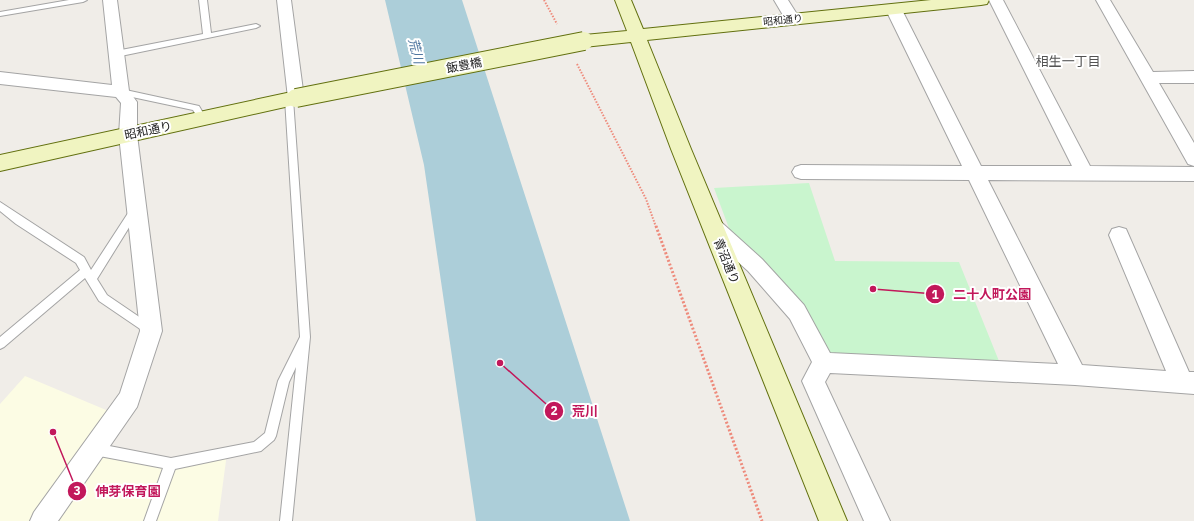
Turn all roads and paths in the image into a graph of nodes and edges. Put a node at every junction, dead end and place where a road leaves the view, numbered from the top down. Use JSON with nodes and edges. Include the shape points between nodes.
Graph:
{"nodes":[{"id":1,"x":83,"y":0,"type":"edge"},
{"id":2,"x":110,"y":0,"type":"edge"},
{"id":3,"x":203,"y":0,"type":"edge"},
{"id":4,"x":284,"y":0,"type":"edge"},
{"id":5,"x":544,"y":0,"type":"edge"},
{"id":6,"x":623,"y":0,"type":"edge"},
{"id":7,"x":781,"y":0,"type":"edge"},
{"id":8,"x":981,"y":0,"type":"edge"},
{"id":9,"x":996,"y":0,"type":"edge"},
{"id":10,"x":1103,"y":0,"type":"edge"},
{"id":11,"x":944,"y":2,"type":"edge"},
{"id":12,"x":892,"y":8,"type":"junction"},
{"id":13,"x":0,"y":14,"type":"edge"},
{"id":14,"x":792,"y":19,"type":"junction"},
{"id":15,"x":256,"y":26,"type":"dead end"},
{"id":16,"x":559,"y":28,"type":"dead end"},
{"id":17,"x":207,"y":35,"type":"junction"},
{"id":18,"x":637,"y":36,"type":"junction"},
{"id":19,"x":584,"y":41,"type":"joint"},
{"id":20,"x":116,"y":54,"type":"junction"},
{"id":21,"x":573,"y":57,"type":"dead end"},
{"id":22,"x":1194,"y":77,"type":"edge"},
{"id":23,"x":0,"y":78,"type":"edge"},
{"id":24,"x":1149,"y":78,"type":"junction"},
{"id":25,"x":121,"y":92,"type":"junction"},
{"id":26,"x":293,"y":99,"type":"junction"},
{"id":27,"x":202,"y":118,"type":"junction"},
{"id":28,"x":128,"y":135,"type":"junction"},
{"id":29,"x":1194,"y":159,"type":"edge"},
{"id":30,"x":0,"y":163,"type":"edge"},
{"id":31,"x":801,"y":172,"type":"dead end"},
{"id":32,"x":975,"y":172,"type":"junction"},
{"id":33,"x":1084,"y":173,"type":"junction"},
{"id":34,"x":1194,"y":174,"type":"edge"},
{"id":35,"x":0,"y":206,"type":"edge"},
{"id":36,"x":137,"y":207,"type":"junction"},
{"id":37,"x":714,"y":228,"type":"junction"},
{"id":38,"x":1118,"y":235,"type":"dead end"},
{"id":39,"x":88,"y":275,"type":"junction"},
{"id":40,"x":151,"y":331,"type":"junction"},
{"id":41,"x":305,"y":337,"type":"junction"},
{"id":42,"x":0,"y":344,"type":"edge"},
{"id":43,"x":824,"y":363,"type":"junction"},
{"id":44,"x":1074,"y":375,"type":"junction"},
{"id":45,"x":1188,"y":383,"type":"edge"},
{"id":46,"x":94,"y":449,"type":"junction"},
{"id":47,"x":171,"y":464,"type":"junction"},
{"id":48,"x":43,"y":521,"type":"edge"},
{"id":49,"x":150,"y":521,"type":"edge"},
{"id":50,"x":286,"y":521,"type":"edge"},
{"id":51,"x":762,"y":521,"type":"edge"},
{"id":52,"x":833,"y":521,"type":"edge"},
{"id":53,"x":878,"y":521,"type":"edge"}],
"edges":[{"from":1,"to":13,"type":"lane"},
{"from":2,"to":20,"type":"street"},
{"from":3,"to":17,"type":"lane"},
{"from":4,"to":26,"type":"street"},
{"from":5,"to":16,"type":"path"},
{"from":6,"to":18,"type":"street","name":"青沼通り"},
{"from":7,"to":14,"type":"street"},
{"from":8,"to":11,"type":"street","name":"昭和通り"},
{"from":9,"to":33,"type":"street"},
{"from":10,"to":24,"type":"street"},
{"from":11,"to":12,"type":"street","name":"昭和通り"},
{"from":12,"to":14,"type":"street","name":"昭和通り"},
{"from":12,"to":32,"type":"street"},
{"from":14,"to":18,"type":"street","name":"昭和通り"},
{"from":15,"to":17,"type":"lane"},
{"from":17,"to":20,"type":"lane"},
{"from":18,"to":19,"type":"street","name":"昭和通り"},
{"from":18,"to":37,"type":"street","name":"青沼通り"},
{"from":19,"to":26,"type":"street","name":"飯豊橋","bridge":true},
{"from":20,"to":25,"type":"street"},
{"from":21,"to":51,"type":"path","via":[[646,198]]},
{"from":22,"to":24,"type":"street"},
{"from":23,"to":25,"type":"street"},
{"from":24,"to":29,"type":"street"},
{"from":25,"to":27,"type":"lane","via":[[196,108]]},
{"from":25,"to":28,"type":"street","via":[[129,102]]},
{"from":26,"to":27,"type":"street","name":"昭和通り"},
{"from":26,"to":41,"type":"lane"},
{"from":27,"to":28,"type":"street","name":"昭和通り"},
{"from":28,"to":30,"type":"street","name":"昭和通り"},
{"from":28,"to":36,"type":"street"},
{"from":31,"to":32,"type":"street"},
{"from":32,"to":33,"type":"street"},
{"from":32,"to":44,"type":"street"},
{"from":33,"to":34,"type":"street"},
{"from":35,"to":39,"type":"lane","via":[[80,260]]},
{"from":36,"to":39,"type":"lane"},
{"from":36,"to":40,"type":"street"},
{"from":37,"to":43,"type":"street","via":[[755,265],[797,312]]},
{"from":37,"to":52,"type":"street","name":"青沼通り"},
{"from":38,"to":45,"type":"street"},
{"from":39,"to":40,"type":"lane","via":[[103,298]]},
{"from":39,"to":42,"type":"lane"},
{"from":40,"to":46,"type":"street","via":[[130,399]]},
{"from":41,"to":47,"type":"lane","via":[[284,381],[270,436],[257,447]]},
{"from":41,"to":50,"type":"lane"},
{"from":43,"to":44,"type":"street"},
{"from":43,"to":53,"type":"street","via":[[813,381]]},
{"from":44,"to":45,"type":"street"},
{"from":46,"to":47,"type":"lane"},
{"from":46,"to":48,"type":"street"},
{"from":47,"to":49,"type":"lane"}]}
